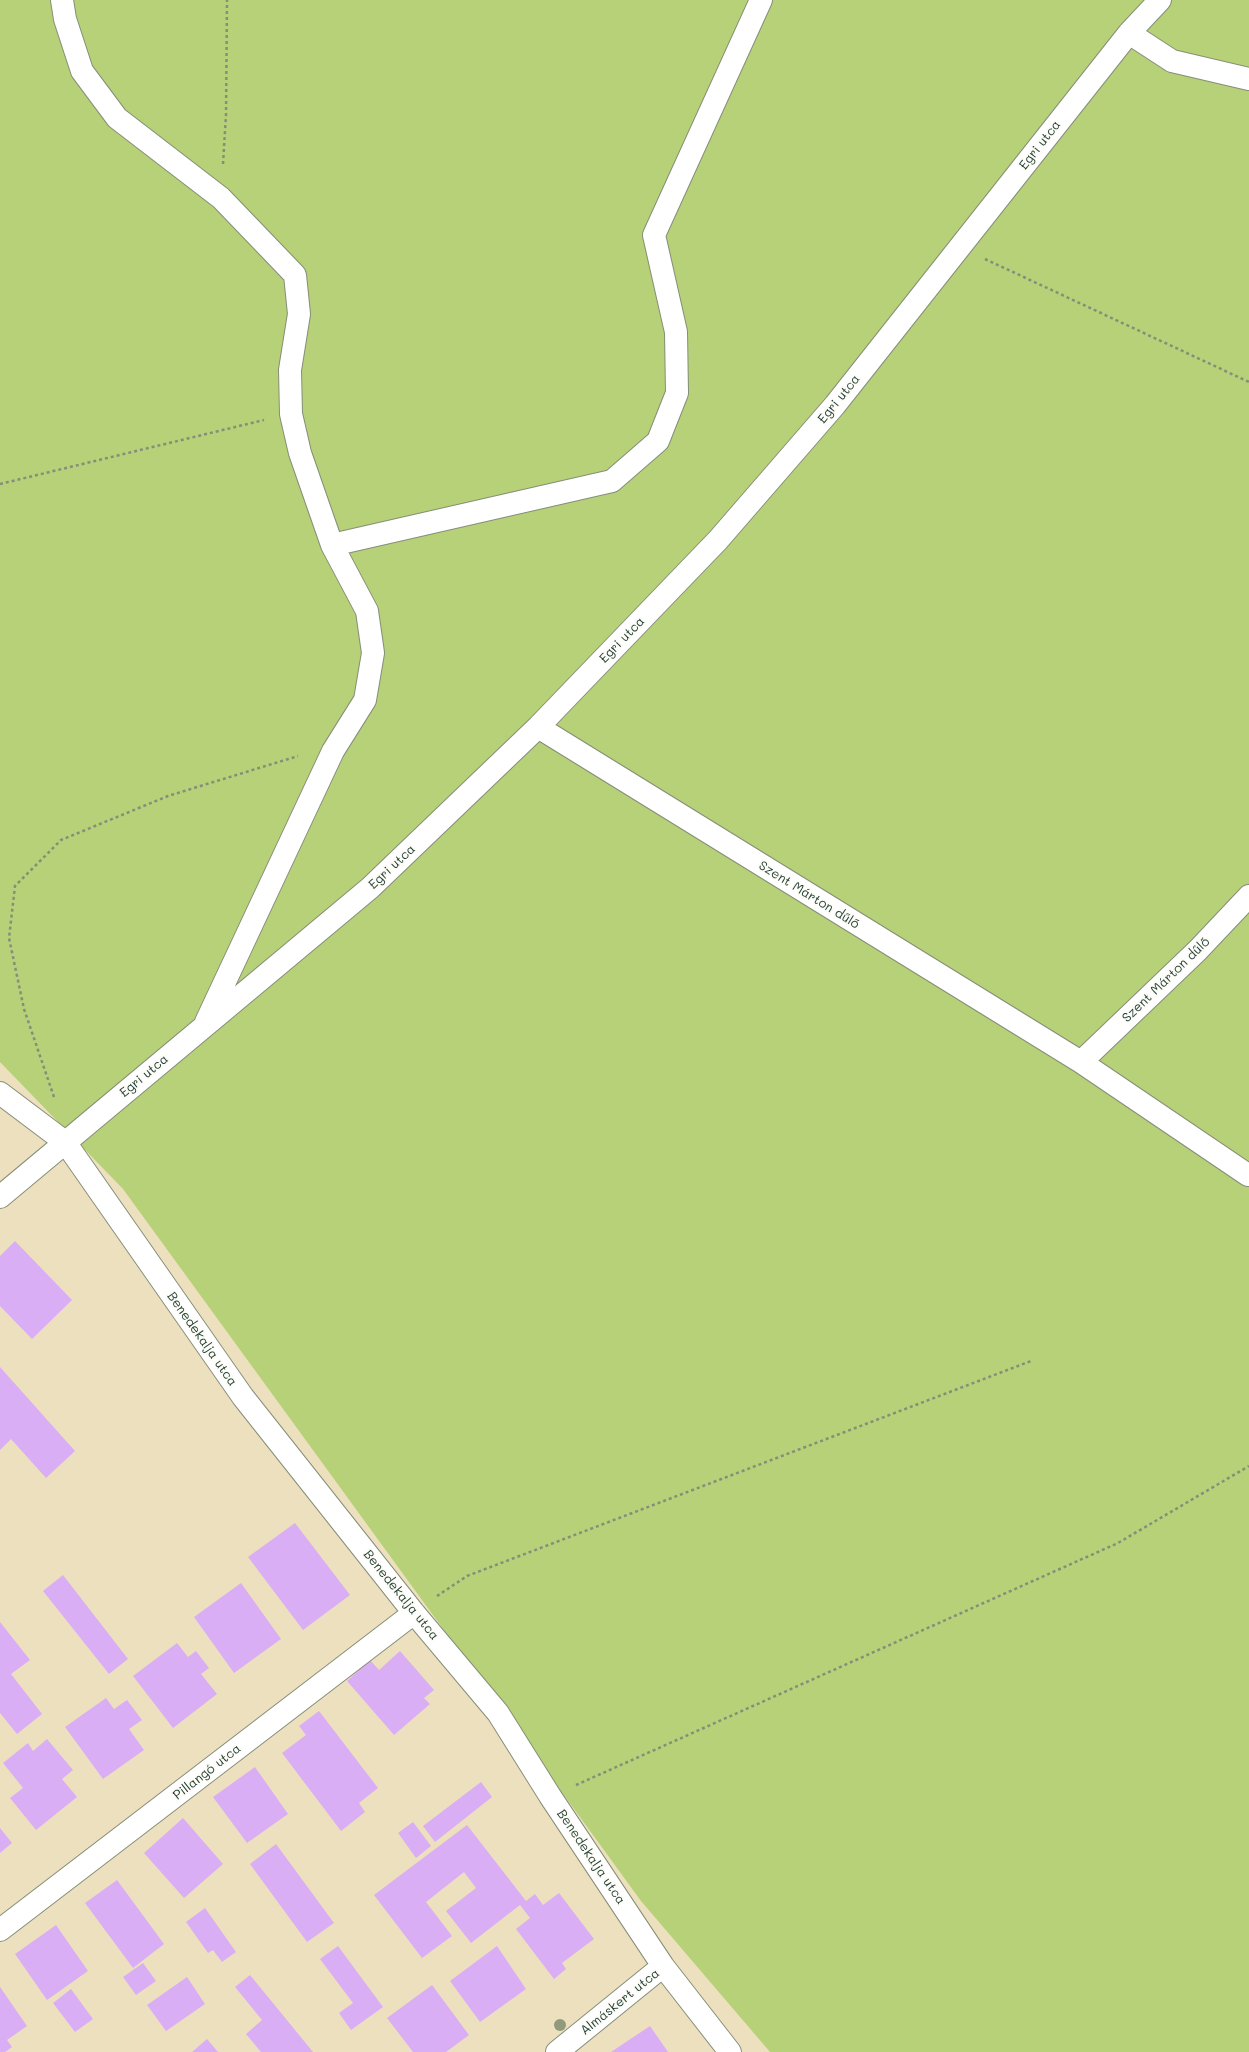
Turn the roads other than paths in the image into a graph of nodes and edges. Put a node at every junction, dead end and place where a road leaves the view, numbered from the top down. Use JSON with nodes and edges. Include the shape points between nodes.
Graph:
{"nodes":[{"id":1,"x":62,"y":0,"type":"edge"},
{"id":2,"x":761,"y":0,"type":"edge"},
{"id":3,"x":1160,"y":0,"type":"edge"},
{"id":4,"x":1129,"y":33,"type":"junction"},
{"id":5,"x":1249,"y":79,"type":"edge"},
{"id":6,"x":332,"y":545,"type":"junction"},
{"id":7,"x":538,"y":727,"type":"junction"},
{"id":8,"x":1249,"y":896,"type":"edge"},
{"id":9,"x":203,"y":1028,"type":"junction"},
{"id":10,"x":1080,"y":1062,"type":"junction"},
{"id":11,"x":0,"y":1093,"type":"edge"},
{"id":12,"x":65,"y":1142,"type":"junction"},
{"id":13,"x":1248,"y":1175,"type":"dead end"},
{"id":14,"x":0,"y":1197,"type":"edge"},
{"id":15,"x":414,"y":1613,"type":"junction"},
{"id":16,"x":0,"y":1930,"type":"edge"},
{"id":17,"x":663,"y":1966,"type":"junction"},
{"id":18,"x":557,"y":2052,"type":"edge"},
{"id":19,"x":730,"y":2052,"type":"edge"}],
"edges":[{"from":1,"to":6,"type":"street","via":[[65,19],[82,71],[116,118],[221,198],[295,275],[299,314],[290,370],[291,414],[300,453]]},
{"from":2,"to":6,"type":"street","via":[[654,235],[676,332],[676,393],[658,441],[612,481]]},
{"from":3,"to":4,"type":"street","name":"Egri utca"},
{"from":4,"to":5,"type":"street","via":[[1172,61]]},
{"from":4,"to":7,"type":"street","name":"Egri utca","via":[[835,405],[724,534]]},
{"from":6,"to":9,"type":"street","via":[[367,611],[373,653],[365,700],[333,750]]},
{"from":7,"to":9,"type":"street","name":"Egri utca","via":[[370,888]]},
{"from":7,"to":10,"type":"street","name":"Szent Márton dűlő"},
{"from":8,"to":10,"type":"street","name":"Szent Márton dűlő","via":[[1198,950]]},
{"from":9,"to":12,"type":"street","name":"Egri utca"},
{"from":10,"to":13,"type":"street","name":"Szent Márton dűlő"},
{"from":11,"to":12,"type":"street","name":"Benedekalja utca"},
{"from":12,"to":14,"type":"street","name":"Egri utca"},
{"from":12,"to":15,"type":"street","name":"Benedekalja utca","via":[[243,1397]]},
{"from":15,"to":16,"type":"street","name":"Pillangó utca"},
{"from":15,"to":17,"type":"street","name":"Benedekalja utca","via":[[498,1713]]},
{"from":17,"to":18,"type":"street","name":"Almáskert utca"},
{"from":17,"to":19,"type":"street","name":"Benedekalja utca"}]}
